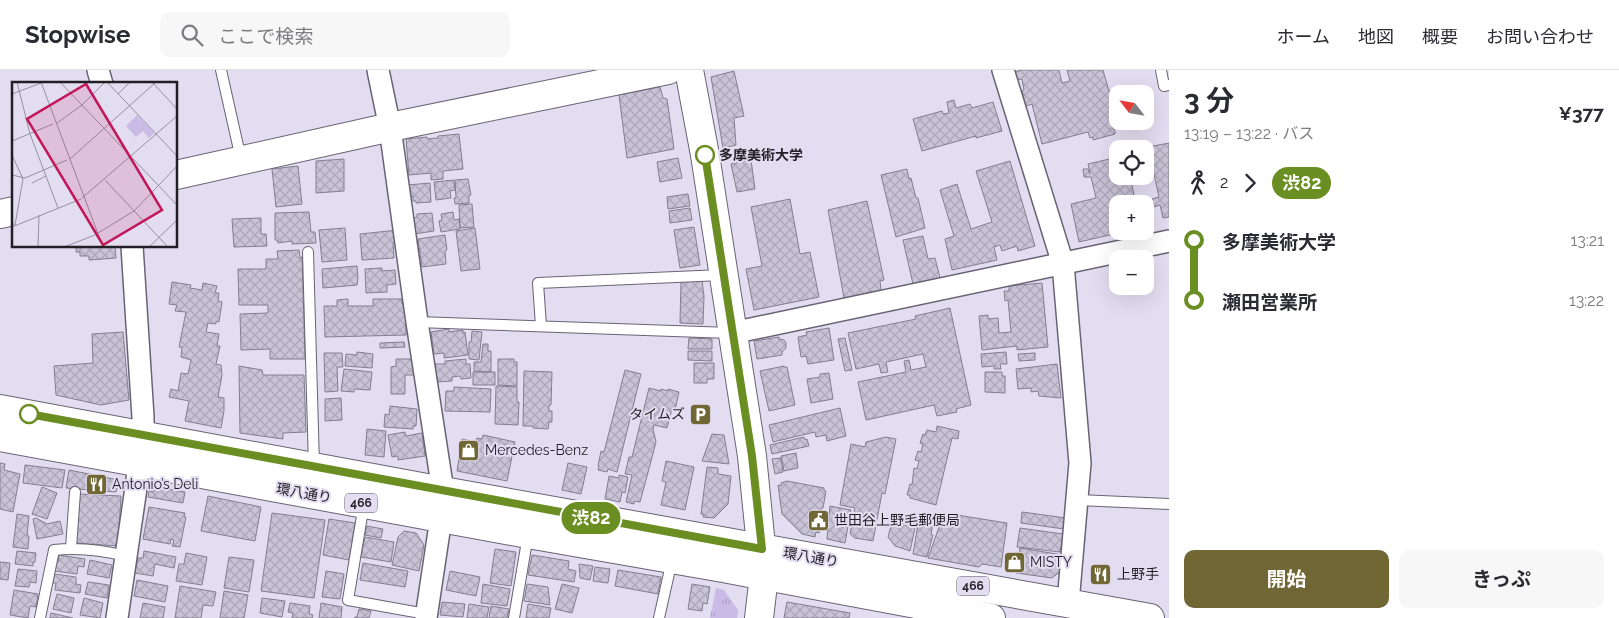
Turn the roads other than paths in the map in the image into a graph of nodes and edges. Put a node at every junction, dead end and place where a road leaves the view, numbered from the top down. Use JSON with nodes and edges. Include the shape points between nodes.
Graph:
{"nodes":[{"id":1,"x":221,"y":70,"type":"edge"},
{"id":2,"x":378,"y":70,"type":"edge"},
{"id":3,"x":668,"y":70,"type":"edge"},
{"id":4,"x":689,"y":70,"type":"edge"},
{"id":5,"x":1003,"y":70,"type":"edge"},
{"id":6,"x":1161,"y":70,"type":"edge"},
{"id":7,"x":1169,"y":84,"type":"edge"},
{"id":8,"x":390,"y":128,"type":"junction"},
{"id":9,"x":241,"y":161,"type":"junction"},
{"id":10,"x":178,"y":175,"type":"edge"},
{"id":11,"x":1169,"y":242,"type":"edge"},
{"id":12,"x":132,"y":248,"type":"edge"},
{"id":13,"x":308,"y":252,"type":"dead end"},
{"id":14,"x":1063,"y":264,"type":"junction"},
{"id":15,"x":723,"y":275,"type":"junction"},
{"id":16,"x":417,"y":322,"type":"junction"},
{"id":17,"x":541,"y":326,"type":"junction"},
{"id":18,"x":732,"y":333,"type":"junction"},
{"id":19,"x":0,"y":409,"type":"edge"},
{"id":20,"x":143,"y":435,"type":"junction"},
{"id":21,"x":0,"y":438,"type":"edge"},
{"id":22,"x":138,"y":462,"type":"junction"},
{"id":23,"x":314,"y":466,"type":"junction"},
{"id":24,"x":443,"y":491,"type":"junction"},
{"id":25,"x":75,"y":492,"type":"dead end"},
{"id":26,"x":1078,"y":500,"type":"junction"},
{"id":27,"x":364,"y":503,"type":"junction"},
{"id":28,"x":1169,"y":504,"type":"edge"},
{"id":29,"x":441,"y":518,"type":"junction"},
{"id":30,"x":528,"y":534,"type":"junction"},
{"id":31,"x":71,"y":548,"type":"junction"},
{"id":32,"x":762,"y":549,"type":"junction"},
{"id":33,"x":126,"y":556,"type":"junction"},
{"id":34,"x":672,"y":559,"type":"junction"},
{"id":35,"x":764,"y":576,"type":"junction"},
{"id":36,"x":1068,"y":603,"type":"junction"},
{"id":37,"x":760,"y":610,"type":"edge"},
{"id":38,"x":426,"y":616,"type":"edge"},
{"id":39,"x":40,"y":618,"type":"edge"},
{"id":40,"x":117,"y":618,"type":"edge"},
{"id":41,"x":514,"y":618,"type":"edge"},
{"id":42,"x":659,"y":618,"type":"edge"},
{"id":43,"x":992,"y":618,"type":"edge"},
{"id":44,"x":1150,"y":618,"type":"edge"}],
"edges":[{"from":1,"to":9,"type":"lane"},
{"from":2,"to":8,"type":"street"},
{"from":3,"to":8,"type":"main road"},
{"from":4,"to":15,"type":"main road"},
{"from":5,"to":14,"type":"street"},
{"from":6,"to":7,"type":"lane","via":[[1164,86]]},
{"from":8,"to":9,"type":"main road"},
{"from":8,"to":16,"type":"street"},
{"from":9,"to":10,"type":"main road"},
{"from":11,"to":14,"type":"street"},
{"from":12,"to":20,"type":"street"},
{"from":13,"to":23,"type":"lane"},
{"from":14,"to":18,"type":"street"},
{"from":14,"to":26,"type":"street","via":[[1080,464]]},
{"from":15,"to":17,"type":"lane","via":[[538,283]]},
{"from":15,"to":18,"type":"main road"},
{"from":16,"to":17,"type":"lane"},
{"from":16,"to":24,"type":"street"},
{"from":17,"to":18,"type":"lane"},
{"from":18,"to":32,"type":"main road","via":[[752,456]]},
{"from":19,"to":20,"type":"main road","name":"環八通り","number":"466"},
{"from":20,"to":23,"type":"main road","name":"環八通り","number":"466"},
{"from":21,"to":22,"type":"main road","name":"環八通り","number":"466"},
{"from":22,"to":27,"type":"main road","name":"環八通り","number":"466"},
{"from":22,"to":33,"type":"street"},
{"from":23,"to":24,"type":"main road","name":"環八通り","number":"466"},
{"from":24,"to":32,"type":"main road","name":"環八通り","number":"466"},
{"from":25,"to":31,"type":"lane"},
{"from":26,"to":28,"type":"lane"},
{"from":26,"to":36,"type":"street"},
{"from":27,"to":29,"type":"main road","name":"環八通り","number":"466"},
{"from":27,"to":38,"type":"lane","via":[[348,600]]},
{"from":29,"to":30,"type":"main road","name":"環八通り","number":"466"},
{"from":29,"to":38,"type":"street"},
{"from":30,"to":34,"type":"main road","name":"環八通り","number":"466"},
{"from":30,"to":41,"type":"lane"},
{"from":31,"to":33,"type":"lane"},
{"from":31,"to":39,"type":"lane","via":[[54,550]]},
{"from":32,"to":35,"type":"main road"},
{"from":32,"to":36,"type":"main road","name":"環八通り","number":"466"},
{"from":33,"to":40,"type":"street"},
{"from":34,"to":35,"type":"main road","name":"環八通り","number":"466"},
{"from":34,"to":42,"type":"lane"},
{"from":35,"to":37,"type":"main road"},
{"from":35,"to":43,"type":"main road","name":"環八通り","number":"466"},
{"from":36,"to":44,"type":"main road","name":"環八通り","number":"466"}]}
